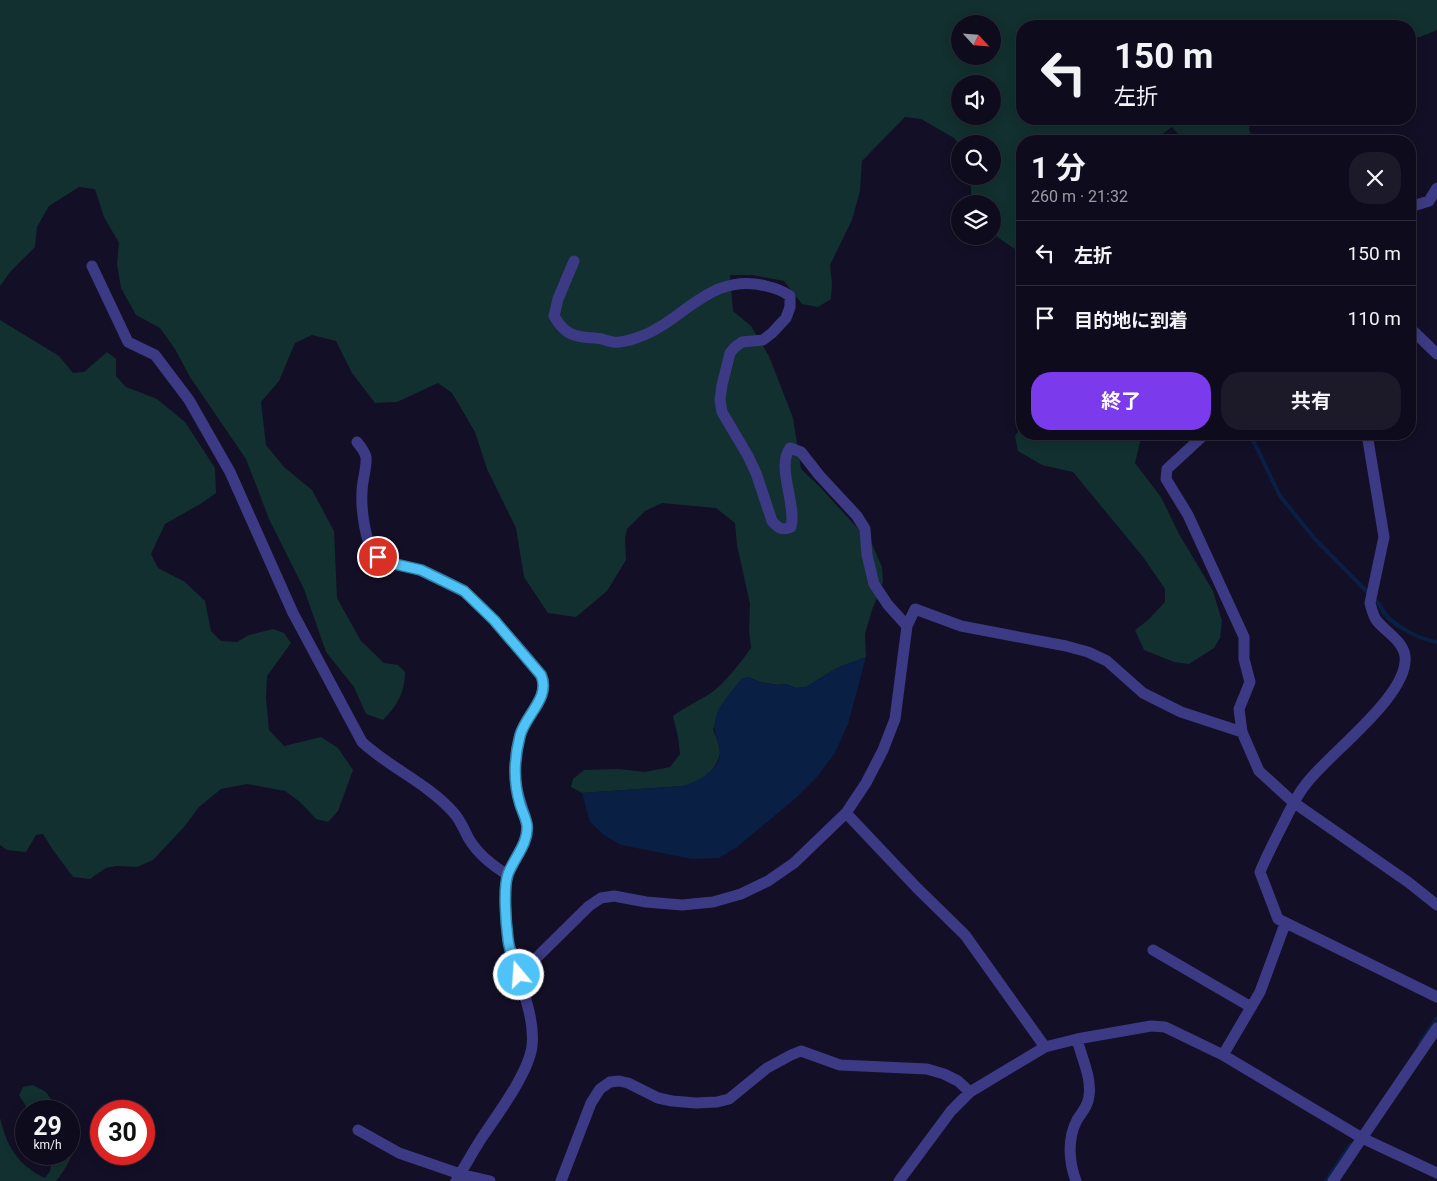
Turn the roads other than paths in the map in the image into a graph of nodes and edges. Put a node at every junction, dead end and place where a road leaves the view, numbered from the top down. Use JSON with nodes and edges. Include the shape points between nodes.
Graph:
{"nodes":[{"id":1,"x":1437,"y":188,"type":"edge"},
{"id":2,"x":1416,"y":205,"type":"edge"},
{"id":3,"x":574,"y":261,"type":"dead end"},
{"id":4,"x":92,"y":266,"type":"dead end"},
{"id":5,"x":1416,"y":334,"type":"edge"},
{"id":6,"x":1437,"y":354,"type":"edge"},
{"id":7,"x":1199,"y":440,"type":"edge"},
{"id":8,"x":1368,"y":440,"type":"edge"},
{"id":9,"x":358,"y":442,"type":"dead end"},
{"id":10,"x":907,"y":626,"type":"junction"},
{"id":11,"x":1242,"y":732,"type":"junction"},
{"id":12,"x":1293,"y":802,"type":"junction"},
{"id":13,"x":846,"y":813,"type":"junction"},
{"id":14,"x":508,"y":875,"type":"junction"},
{"id":15,"x":1437,"y":905,"type":"edge"},
{"id":16,"x":1285,"y":924,"type":"junction"},
{"id":17,"x":1153,"y":950,"type":"dead end"},
{"id":18,"x":519,"y":975,"type":"junction"},
{"id":19,"x":1437,"y":997,"type":"edge"},
{"id":20,"x":1252,"y":1008,"type":"junction"},
{"id":21,"x":1436,"y":1031,"type":"edge"},
{"id":22,"x":1077,"y":1039,"type":"junction"},
{"id":23,"x":1045,"y":1047,"type":"junction"},
{"id":24,"x":1223,"y":1055,"type":"junction"},
{"id":25,"x":970,"y":1092,"type":"junction"},
{"id":26,"x":358,"y":1130,"type":"dead end"},
{"id":27,"x":1362,"y":1138,"type":"junction"},
{"id":28,"x":1437,"y":1173,"type":"edge"},
{"id":29,"x":458,"y":1177,"type":"edge"},
{"id":30,"x":490,"y":1181,"type":"edge"},
{"id":31,"x":561,"y":1181,"type":"edge"},
{"id":32,"x":899,"y":1181,"type":"edge"},
{"id":33,"x":1076,"y":1181,"type":"edge"},
{"id":34,"x":1332,"y":1181,"type":"edge"}],
"edges":[{"from":1,"to":2,"type":"street","via":[[1429,200]]},
{"from":3,"to":10,"type":"street","via":[[554,316],[562,329],[577,337],[615,342],[635,338],[651,332],[698,299],[738,283],[773,288],[790,296],[786,318],[772,333],[763,340],[742,342],[730,353],[722,385],[722,412],[748,456],[772,521],[778,528],[785,530],[791,527],[794,519],[786,466],[790,448],[801,452],[857,516],[865,528],[874,584]]},
{"from":4,"to":14,"type":"street","via":[[128,342],[156,356],[189,400],[230,472],[293,613],[362,742],[374,754],[422,785],[454,813],[470,842],[491,865]]},
{"from":5,"to":6,"type":"street"},
{"from":7,"to":11,"type":"street","via":[[1167,470],[1166,479],[1188,514],[1244,637],[1244,659],[1250,682],[1239,709]]},
{"from":8,"to":12,"type":"street","via":[[1384,537],[1371,598],[1372,614],[1401,645],[1405,667],[1379,710],[1320,768]]},
{"from":9,"to":14,"type":"street","via":[[366,457],[362,492],[367,536],[378,557],[421,570],[464,591],[494,620],[544,682],[545,688],[525,721],[517,748],[515,778],[527,826],[526,837]]},
{"from":10,"to":11,"type":"street","via":[[915,609],[961,626],[1088,652],[1107,661],[1143,694],[1182,712]]},
{"from":10,"to":13,"type":"street","via":[[895,719],[870,775]]},
{"from":11,"to":12,"type":"street","via":[[1259,771]]},
{"from":12,"to":15,"type":"street"},
{"from":12,"to":16,"type":"street","via":[[1260,872],[1278,919]]},
{"from":13,"to":18,"type":"street","via":[[794,863],[768,882],[741,894],[713,902],[682,905],[614,896],[601,898]]},
{"from":13,"to":23,"type":"street","via":[[965,935]]},
{"from":14,"to":18,"type":"street","via":[[508,940]]},
{"from":16,"to":19,"type":"street"},
{"from":16,"to":20,"type":"street"},
{"from":17,"to":20,"type":"street"},
{"from":18,"to":29,"type":"street","via":[[532,1031],[532,1046],[506,1103]]},
{"from":20,"to":24,"type":"street"},
{"from":21,"to":27,"type":"street"},
{"from":22,"to":23,"type":"street"},
{"from":22,"to":24,"type":"street","via":[[1151,1026],[1165,1027]]},
{"from":22,"to":33,"type":"street","via":[[1090,1085],[1086,1108],[1072,1137],[1070,1156]]},
{"from":23,"to":25,"type":"street"},
{"from":24,"to":27,"type":"street"},
{"from":25,"to":31,"type":"street","via":[[944,1074],[927,1069],[840,1065],[801,1051],[767,1068],[729,1099],[717,1102],[672,1101],[658,1098],[628,1083],[610,1082],[600,1088],[591,1102]]},
{"from":25,"to":32,"type":"street","via":[[951,1111]]},
{"from":26,"to":29,"type":"street","via":[[399,1153]]},
{"from":27,"to":28,"type":"street"},
{"from":27,"to":34,"type":"street"},
{"from":29,"to":30,"type":"street"}]}
